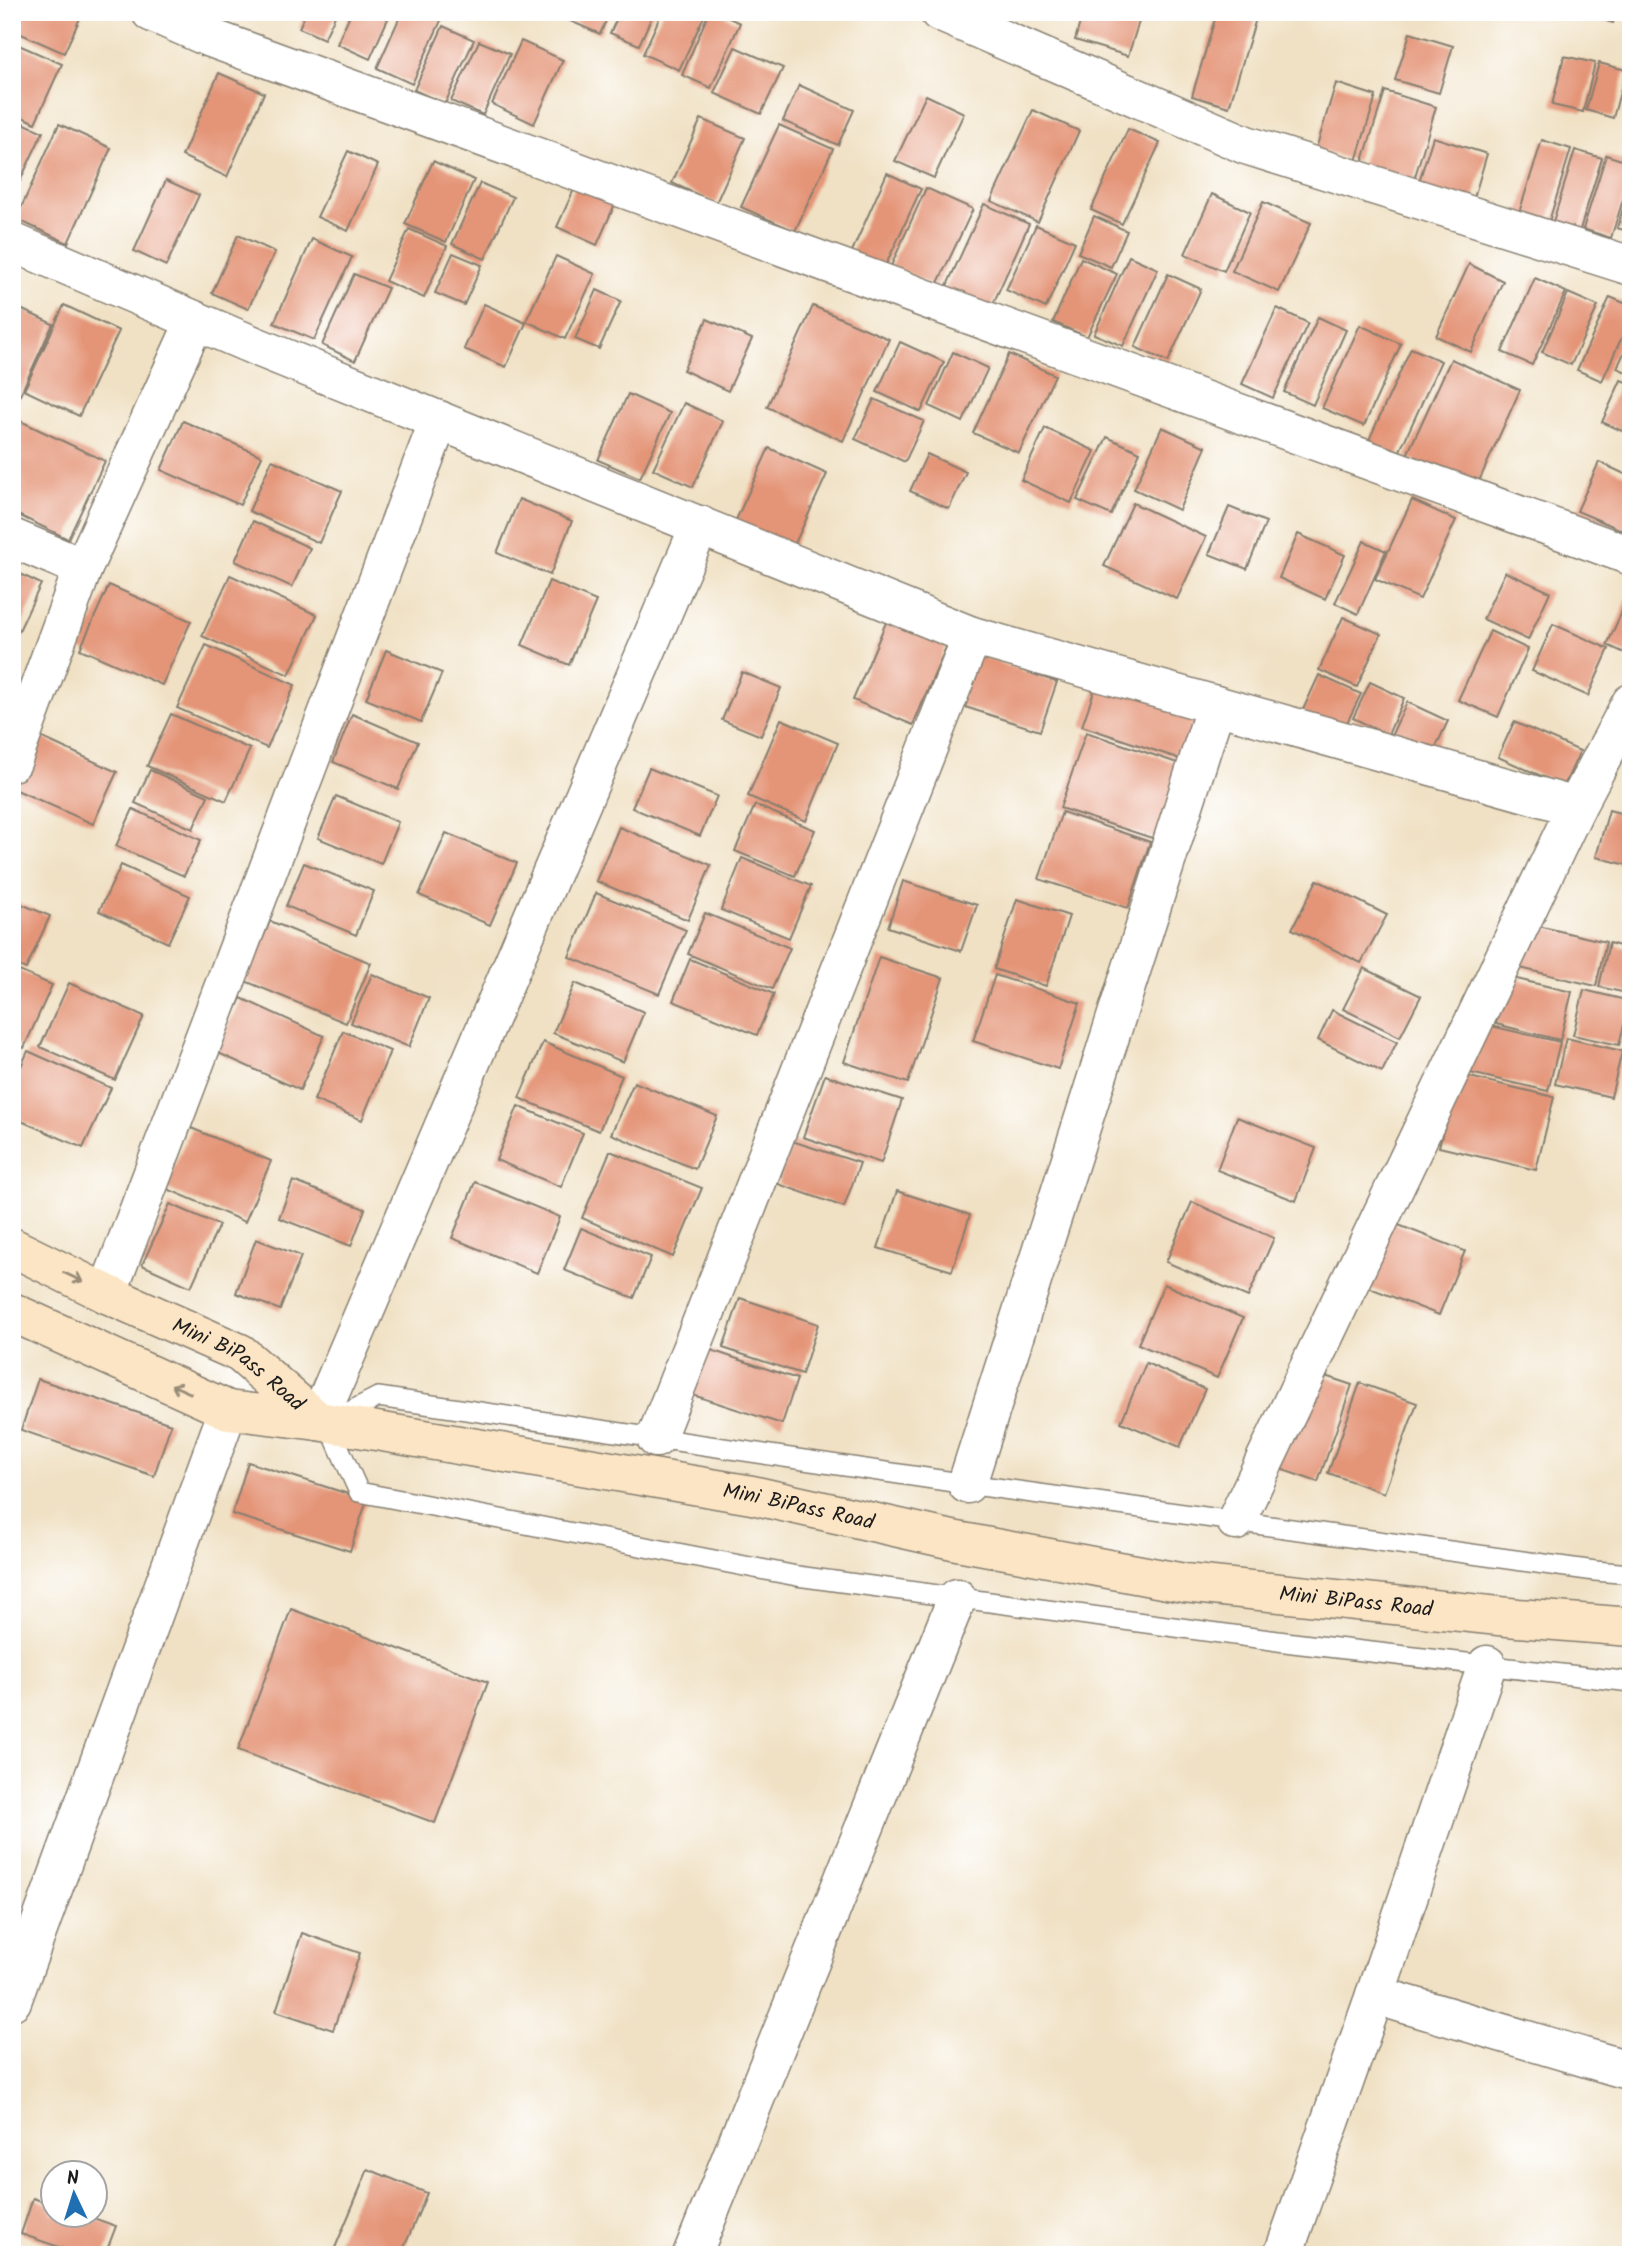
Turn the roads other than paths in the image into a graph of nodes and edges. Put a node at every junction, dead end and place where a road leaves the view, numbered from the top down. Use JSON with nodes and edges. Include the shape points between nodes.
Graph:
{"nodes":[{"id":1,"x":151,"y":12,"type":"edge"},
{"id":2,"x":939,"y":12,"type":"edge"},
{"id":3,"x":12,"y":242,"type":"edge"},
{"id":4,"x":1631,"y":266,"type":"edge"},
{"id":5,"x":195,"y":321,"type":"junction"},
{"id":6,"x":439,"y":420,"type":"junction"},
{"id":7,"x":700,"y":525,"type":"junction"},
{"id":8,"x":12,"y":538,"type":"edge"},
{"id":9,"x":1631,"y":556,"type":"edge"},
{"id":10,"x":83,"y":568,"type":"junction"},
{"id":11,"x":972,"y":636,"type":"junction"},
{"id":12,"x":1631,"y":703,"type":"edge"},
{"id":13,"x":1216,"y":705,"type":"junction"},
{"id":14,"x":12,"y":762,"type":"edge"},
{"id":15,"x":1576,"y":807,"type":"junction"},
{"id":16,"x":12,"y":1247,"type":"edge"},
{"id":17,"x":107,"y":1294,"type":"junction"},
{"id":18,"x":12,"y":1312,"type":"edge"},
{"id":19,"x":228,"y":1410,"type":"junction"},
{"id":20,"x":323,"y":1422,"type":"junction"},
{"id":21,"x":656,"y":1438,"type":"junction"},
{"id":22,"x":967,"y":1484,"type":"junction"},
{"id":23,"x":1236,"y":1521,"type":"junction"},
{"id":24,"x":1631,"y":1574,"type":"edge"},
{"id":25,"x":957,"y":1598,"type":"junction"},
{"id":26,"x":1631,"y":1627,"type":"edge"},
{"id":27,"x":1488,"y":1665,"type":"junction"},
{"id":28,"x":1631,"y":1682,"type":"edge"},
{"id":29,"x":1375,"y":1995,"type":"junction"},
{"id":30,"x":12,"y":2001,"type":"edge"},
{"id":31,"x":1631,"y":2071,"type":"edge"},
{"id":32,"x":692,"y":2255,"type":"edge"},
{"id":33,"x":1283,"y":2255,"type":"edge"}],
"edges":[{"from":1,"to":9,"type":"street","via":[[208,37]]},
{"from":2,"to":4,"type":"street","via":[[1246,145]]},
{"from":3,"to":5,"type":"street"},
{"from":5,"to":6,"type":"street"},
{"from":5,"to":10,"type":"street"},
{"from":6,"to":7,"type":"street"},
{"from":6,"to":17,"type":"street"},
{"from":7,"to":11,"type":"street"},
{"from":7,"to":20,"type":"street"},
{"from":8,"to":10,"type":"street"},
{"from":10,"to":14,"type":"street"},
{"from":11,"to":13,"type":"street"},
{"from":11,"to":21,"type":"street"},
{"from":12,"to":15,"type":"street"},
{"from":13,"to":15,"type":"street"},
{"from":13,"to":22,"type":"street"},
{"from":15,"to":23,"type":"street"},
{"from":16,"to":17,"type":"street","name":"Mini BiPass Road","one_way":true},
{"from":17,"to":20,"type":"street","name":"Mini BiPass Road","via":[[240,1353]]},
{"from":19,"to":18,"type":"street","one_way":true},
{"from":19,"to":20,"type":"street"},
{"from":19,"to":30,"type":"street"},
{"from":20,"to":21,"type":"lane","via":[[378,1397]]},
{"from":20,"to":25,"type":"lane","via":[[359,1492],[797,1576]]},
{"from":20,"to":26,"type":"street","name":"Mini BiPass Road","via":[[752,1495],[957,1541],[1184,1583]]},
{"from":21,"to":22,"type":"lane"},
{"from":22,"to":23,"type":"lane"},
{"from":23,"to":24,"type":"lane"},
{"from":25,"to":27,"type":"lane"},
{"from":25,"to":32,"type":"street"},
{"from":27,"to":28,"type":"lane"},
{"from":27,"to":29,"type":"street"},
{"from":29,"to":31,"type":"street"},
{"from":29,"to":33,"type":"street"}]}
